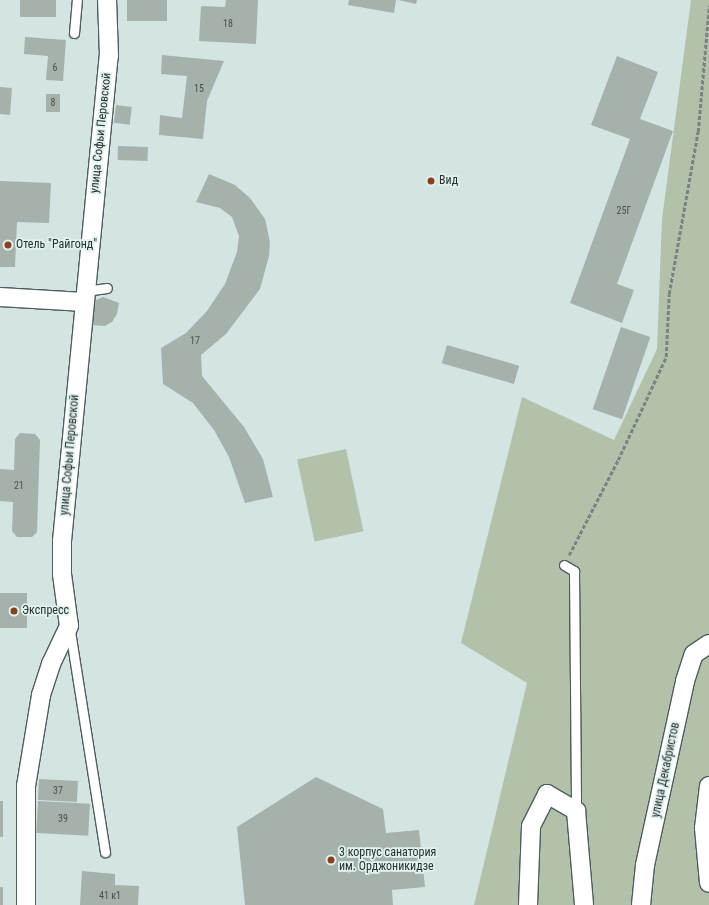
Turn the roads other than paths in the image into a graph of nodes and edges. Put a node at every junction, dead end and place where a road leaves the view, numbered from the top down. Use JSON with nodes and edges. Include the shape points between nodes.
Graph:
{"nodes":[{"id":1,"x":77,"y":0,"type":"edge"},
{"id":2,"x":107,"y":0,"type":"edge"},
{"id":3,"x":74,"y":33,"type":"dead end"},
{"id":4,"x":107,"y":288,"type":"dead end"},
{"id":5,"x":84,"y":296,"type":"junction"},
{"id":6,"x":0,"y":297,"type":"edge"},
{"id":7,"x":564,"y":565,"type":"road end"},
{"id":8,"x":69,"y":626,"type":"junction"},
{"id":9,"x":709,"y":644,"type":"edge"},
{"id":10,"x":709,"y":786,"type":"edge"},
{"id":11,"x":576,"y":811,"type":"junction"},
{"id":12,"x":105,"y":852,"type":"dead end"},
{"id":13,"x":709,"y":883,"type":"edge"},
{"id":14,"x":26,"y":905,"type":"edge"},
{"id":15,"x":528,"y":905,"type":"edge"},
{"id":16,"x":584,"y":905,"type":"edge"},
{"id":17,"x":641,"y":905,"type":"edge"}],
"edges":[{"from":1,"to":3,"type":"lane"},
{"from":2,"to":5,"type":"street","name":"улица Софьи Перовской","via":[[109,56]]},
{"from":4,"to":5,"type":"lane"},
{"from":5,"to":6,"type":"street"},
{"from":5,"to":8,"type":"street","name":"улица Софьи Перовской","via":[[62,542],[62,574]]},
{"from":7,"to":11,"type":"lane","via":[[574,571]]},
{"from":8,"to":12,"type":"lane"},
{"from":8,"to":14,"type":"street","via":[[51,664],[41,695],[26,786]]},
{"from":9,"to":17,"type":"street","name":"улица Декабристов","via":[[694,654],[685,681],[645,865]]},
{"from":10,"to":13,"type":"street","via":[[704,828]]},
{"from":11,"to":15,"type":"street","via":[[547,794],[531,826]]},
{"from":11,"to":16,"type":"street"}]}
